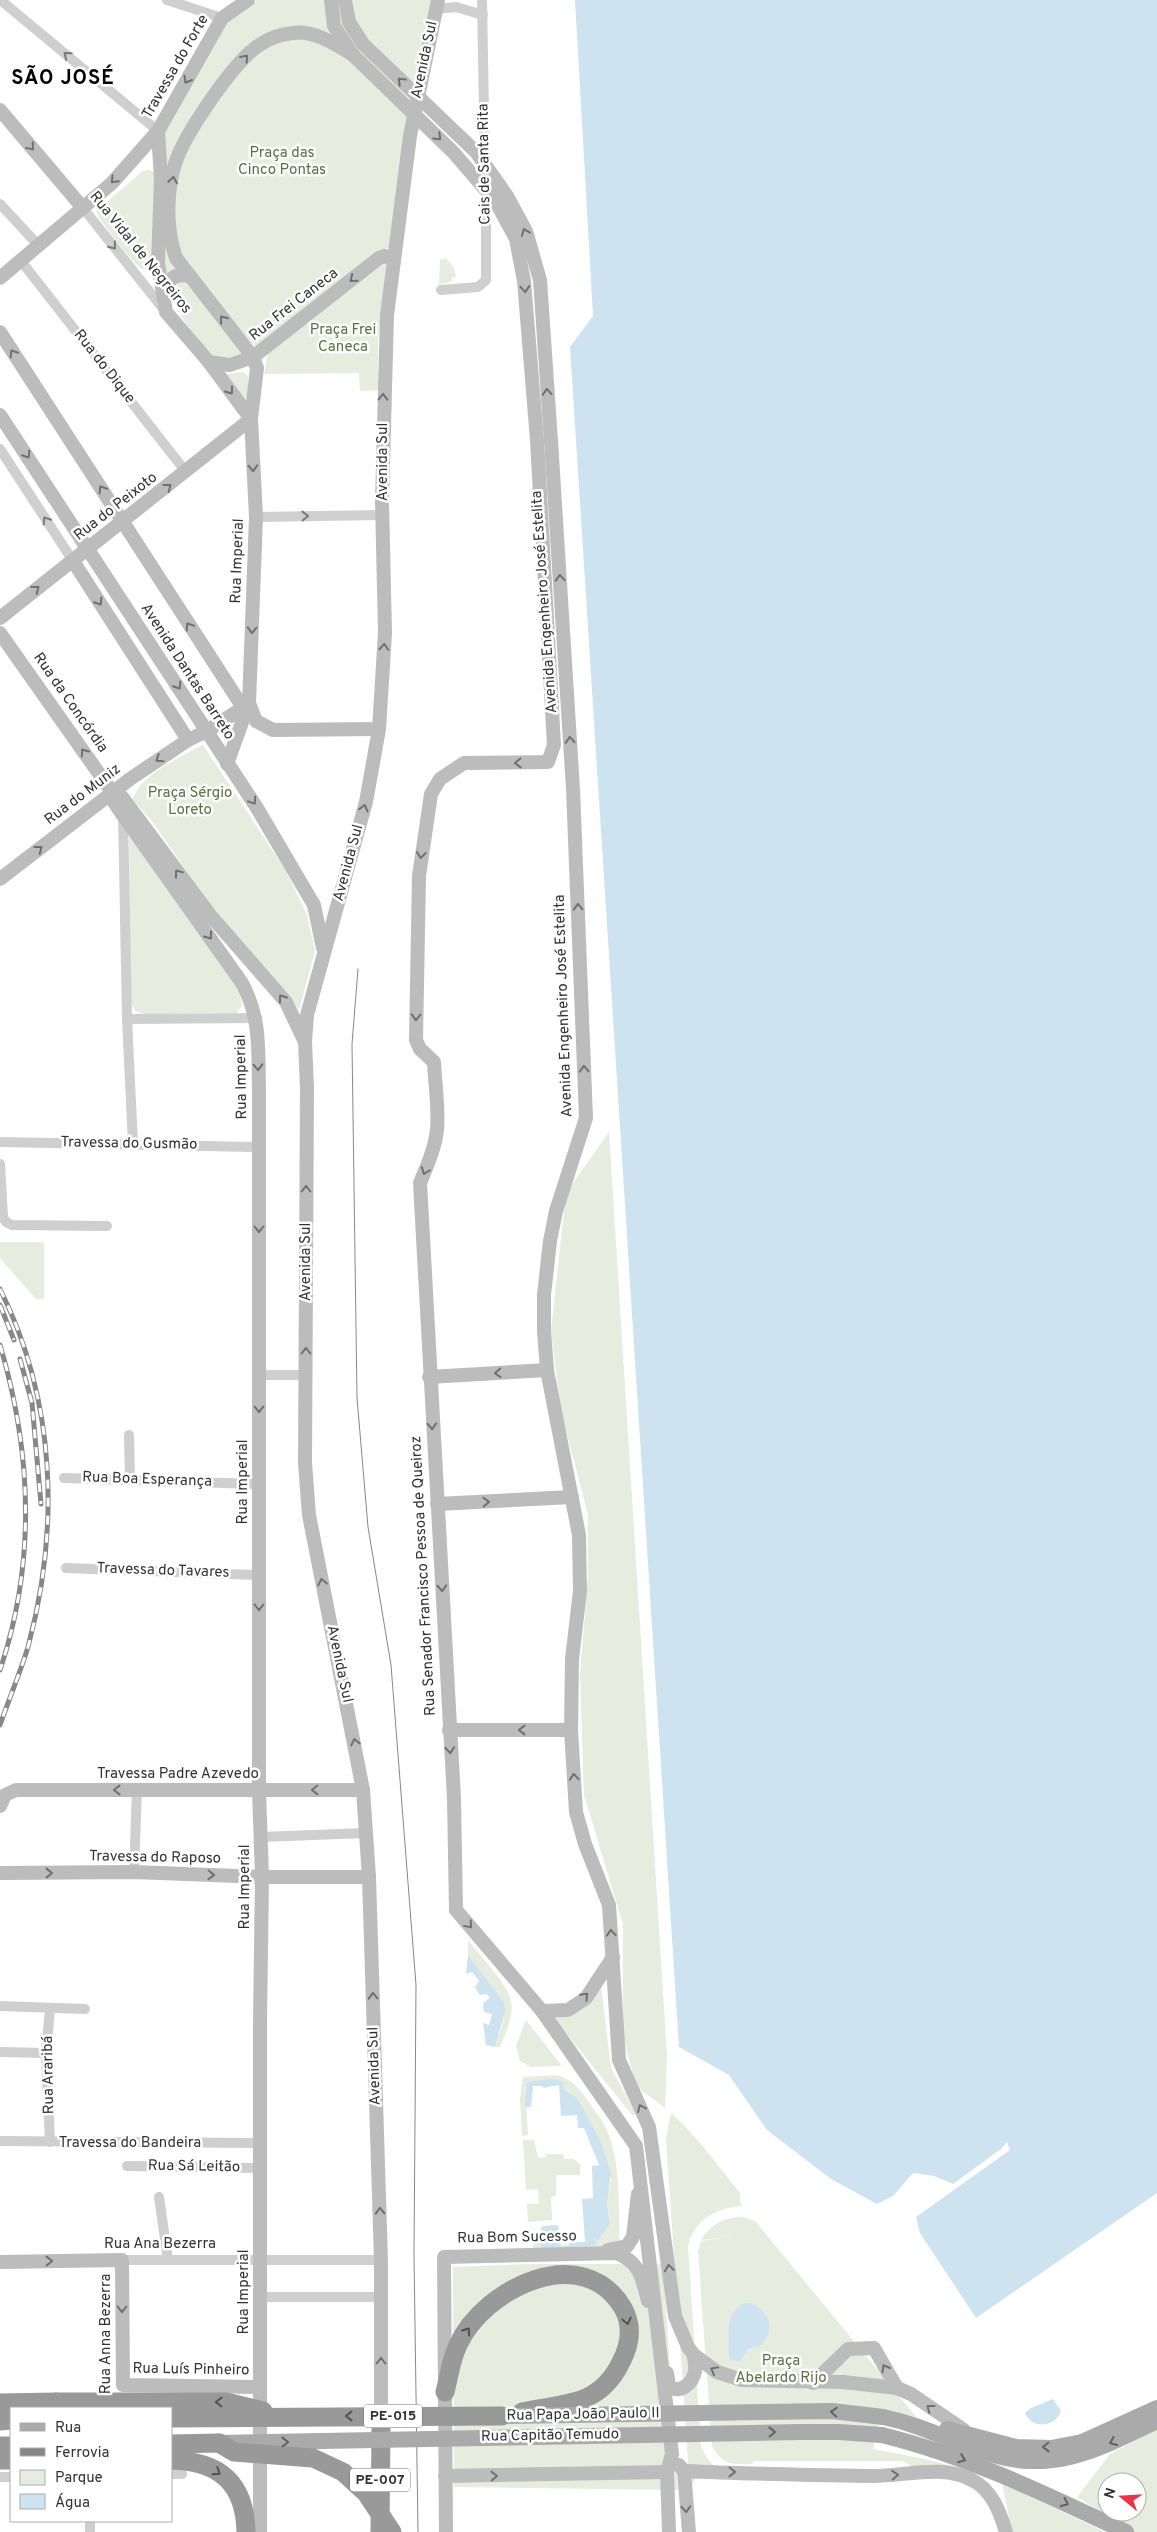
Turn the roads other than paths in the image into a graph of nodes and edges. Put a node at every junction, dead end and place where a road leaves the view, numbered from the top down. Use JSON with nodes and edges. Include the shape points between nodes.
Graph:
{"nodes":[{"id":1,"x":167,"y":0,"type":"edge"},
{"id":2,"x":247,"y":0,"type":"edge"},
{"id":3,"x":331,"y":0,"type":"edge"},
{"id":4,"x":345,"y":0,"type":"edge"},
{"id":5,"x":482,"y":0,"type":"edge"},
{"id":6,"x":3,"y":3,"type":"edge"},
{"id":7,"x":437,"y":5,"type":"edge"},
{"id":8,"x":483,"y":15,"type":"junction"},
{"id":9,"x":222,"y":18,"type":"junction"},
{"id":10,"x":353,"y":55,"type":"junction"},
{"id":11,"x":0,"y":110,"type":"edge"},
{"id":12,"x":158,"y":131,"type":"junction"},
{"id":13,"x":0,"y":204,"type":"edge"},
{"id":14,"x":83,"y":208,"type":"junction"},
{"id":15,"x":39,"y":246,"type":"junction"},
{"id":16,"x":386,"y":258,"type":"junction"},
{"id":17,"x":21,"y":261,"type":"junction"},
{"id":18,"x":189,"y":276,"type":"junction"},
{"id":19,"x":0,"y":278,"type":"edge"},
{"id":20,"x":441,"y":290,"type":"dead end"},
{"id":21,"x":165,"y":305,"type":"junction"},
{"id":22,"x":0,"y":332,"type":"edge"},
{"id":23,"x":253,"y":357,"type":"junction"},
{"id":24,"x":209,"y":362,"type":"junction"},
{"id":25,"x":0,"y":415,"type":"edge"},
{"id":26,"x":250,"y":419,"type":"junction"},
{"id":27,"x":544,"y":440,"type":"junction"},
{"id":28,"x":0,"y":449,"type":"edge"},
{"id":29,"x":186,"y":472,"type":"junction"},
{"id":30,"x":383,"y":515,"type":"junction"},
{"id":31,"x":256,"y":517,"type":"junction"},
{"id":32,"x":122,"y":522,"type":"junction"},
{"id":33,"x":88,"y":549,"type":"junction"},
{"id":34,"x":73,"y":561,"type":"junction"},
{"id":35,"x":0,"y":618,"type":"edge"},
{"id":36,"x":0,"y":633,"type":"edge"},
{"id":37,"x":246,"y":705,"type":"junction"},
{"id":38,"x":380,"y":729,"type":"junction"},
{"id":39,"x":207,"y":731,"type":"junction"},
{"id":40,"x":188,"y":740,"type":"junction"},
{"id":41,"x":548,"y":762,"type":"junction"},
{"id":42,"x":227,"y":764,"type":"junction"},
{"id":43,"x":573,"y":789,"type":"junction"},
{"id":44,"x":112,"y":792,"type":"junction"},
{"id":45,"x":90,"y":809,"type":"junction"},
{"id":46,"x":124,"y":811,"type":"junction"},
{"id":47,"x":0,"y":879,"type":"edge"},
{"id":48,"x":324,"y":956,"type":"junction"},
{"id":49,"x":257,"y":1018,"type":"junction"},
{"id":50,"x":127,"y":1019,"type":"junction"},
{"id":51,"x":305,"y":1040,"type":"junction"},
{"id":52,"x":0,"y":1142,"type":"edge"},
{"id":53,"x":132,"y":1144,"type":"junction"},
{"id":54,"x":259,"y":1147,"type":"junction"},
{"id":55,"x":0,"y":1164,"type":"edge"},
{"id":56,"x":108,"y":1226,"type":"dead end"},
{"id":57,"x":547,"y":1370,"type":"junction"},
{"id":58,"x":259,"y":1375,"type":"junction"},
{"id":59,"x":306,"y":1375,"type":"junction"},
{"id":60,"x":429,"y":1377,"type":"junction"},
{"id":61,"x":129,"y":1435,"type":"dead end"},
{"id":62,"x":64,"y":1478,"type":"dead end"},
{"id":63,"x":130,"y":1479,"type":"junction"},
{"id":64,"x":259,"y":1484,"type":"junction"},
{"id":65,"x":572,"y":1496,"type":"junction"},
{"id":66,"x":437,"y":1504,"type":"junction"},
{"id":67,"x":66,"y":1568,"type":"dead end"},
{"id":68,"x":259,"y":1575,"type":"junction"},
{"id":69,"x":449,"y":1730,"type":"junction"},
{"id":70,"x":571,"y":1730,"type":"junction"},
{"id":71,"x":137,"y":1790,"type":"junction"},
{"id":72,"x":363,"y":1790,"type":"junction"},
{"id":73,"x":260,"y":1791,"type":"junction"},
{"id":74,"x":0,"y":1806,"type":"edge"},
{"id":75,"x":366,"y":1833,"type":"junction"},
{"id":76,"x":261,"y":1837,"type":"junction"},
{"id":77,"x":134,"y":1872,"type":"junction"},
{"id":78,"x":0,"y":1873,"type":"edge"},
{"id":79,"x":262,"y":1877,"type":"junction"},
{"id":80,"x":369,"y":1877,"type":"junction"},
{"id":81,"x":613,"y":1957,"type":"junction"},
{"id":82,"x":0,"y":2006,"type":"edge"},
{"id":83,"x":50,"y":2008,"type":"junction"},
{"id":84,"x":85,"y":2009,"type":"dead end"},
{"id":85,"x":542,"y":2011,"type":"junction"},
{"id":86,"x":0,"y":2052,"type":"edge"},
{"id":87,"x":46,"y":2053,"type":"junction"},
{"id":88,"x":0,"y":2141,"type":"edge"},
{"id":89,"x":50,"y":2142,"type":"junction"},
{"id":90,"x":260,"y":2143,"type":"junction"},
{"id":91,"x":127,"y":2166,"type":"dead end"},
{"id":92,"x":260,"y":2168,"type":"junction"},
{"id":93,"x":641,"y":2184,"type":"junction"},
{"id":94,"x":159,"y":2197,"type":"dead end"},
{"id":95,"x":587,"y":2253,"type":"junction"},
{"id":96,"x":122,"y":2260,"type":"junction"},
{"id":97,"x":168,"y":2260,"type":"junction"},
{"id":98,"x":260,"y":2260,"type":"junction"},
{"id":99,"x":381,"y":2260,"type":"junction"},
{"id":100,"x":0,"y":2262,"type":"edge"},
{"id":101,"x":260,"y":2297,"type":"junction"},
{"id":102,"x":382,"y":2297,"type":"junction"},
{"id":103,"x":660,"y":2351,"type":"junction"},
{"id":104,"x":694,"y":2355,"type":"junction"},
{"id":105,"x":813,"y":2383,"type":"junction"},
{"id":106,"x":122,"y":2385,"type":"junction"},
{"id":107,"x":260,"y":2387,"type":"junction"},
{"id":108,"x":897,"y":2388,"type":"junction"},
{"id":109,"x":445,"y":2392,"type":"junction"},
{"id":110,"x":0,"y":2402,"type":"edge"},
{"id":111,"x":122,"y":2407,"type":"edge"},
{"id":112,"x":1157,"y":2408,"type":"edge"},
{"id":113,"x":283,"y":2416,"type":"junction"},
{"id":114,"x":502,"y":2416,"type":"junction"},
{"id":115,"x":172,"y":2418,"type":"edge"},
{"id":116,"x":1157,"y":2422,"type":"edge"},
{"id":117,"x":910,"y":2423,"type":"junction"},
{"id":118,"x":381,"y":2427,"type":"joint"},
{"id":119,"x":971,"y":2434,"type":"junction"},
{"id":120,"x":172,"y":2444,"type":"edge"},
{"id":121,"x":219,"y":2444,"type":"junction"},
{"id":122,"x":672,"y":2454,"type":"junction"},
{"id":123,"x":177,"y":2467,"type":"edge"},
{"id":124,"x":684,"y":2471,"type":"junction"},
{"id":125,"x":667,"y":2472,"type":"junction"},
{"id":126,"x":445,"y":2476,"type":"junction"},
{"id":127,"x":668,"y":2531,"type":"edge"},
{"id":128,"x":246,"y":2532,"type":"edge"},
{"id":129,"x":260,"y":2532,"type":"edge"},
{"id":130,"x":380,"y":2532,"type":"edge"},
{"id":131,"x":392,"y":2532,"type":"edge"},
{"id":132,"x":446,"y":2532,"type":"edge"},
{"id":133,"x":689,"y":2532,"type":"edge"},
{"id":134,"x":1006,"y":2532,"type":"edge"},
{"id":135,"x":1126,"y":2532,"type":"edge"}],
"edges":[{"from":1,"to":9,"type":"street"},
{"from":2,"to":9,"type":"main road","name":"Travessa do Forte"},
{"from":3,"to":10,"type":"main road","via":[[334,26]]},
{"from":27,"to":4,"type":"main road","one_way":true,"bridge":true,"via":[[540,280],[526,232],[507,196],[476,152],[363,44],[349,22]]},
{"from":5,"to":8,"type":"street","name":"Cais de Santa Rita"},
{"from":12,"to":6,"type":"street","one_way":true},
{"from":7,"to":8,"type":"street"},
{"from":7,"to":16,"type":"main road","name":"Avenida Sul","number":"PE-007","via":[[410,136],[396,242]]},
{"from":8,"to":20,"type":"street","name":"Cais de Santa Rita","via":[[486,280],[478,287]]},
{"from":9,"to":12,"type":"main road","name":"Travessa do Forte","one_way":true},
{"from":18,"to":10,"type":"main road","one_way":true,"via":[[176,258],[170,240],[175,164],[215,96],[247,54],[261,43],[281,35],[295,32],[313,35]]},
{"from":10,"to":27,"type":"main road","one_way":true,"bridge":true,"via":[[454,153],[496,202],[516,239]]},
{"from":11,"to":14,"type":"main road","name":"Rua Vidal de Negreiros","one_way":true},
{"from":12,"to":14,"type":"main road","one_way":true,"via":[[112,183]]},
{"from":12,"to":21,"type":"main road","name":"Travessa do Forte","via":[[161,180],[158,264]]},
{"from":13,"to":15,"type":"street"},
{"from":14,"to":15,"type":"main road"},
{"from":14,"to":21,"type":"street","name":"Rua Vidal de Negreiros","one_way":true},
{"from":15,"to":17,"type":"main road"},
{"from":16,"to":23,"type":"main road","name":"Rua Frei Caneca","one_way":true},
{"from":30,"to":16,"type":"main road","name":"Avenida Sul","number":"PE-007","one_way":true},
{"from":17,"to":19,"type":"main road"},
{"from":17,"to":29,"type":"street","name":"Rua do Dique"},
{"from":18,"to":21,"type":"main road","via":[[172,277],[165,289]]},
{"from":23,"to":18,"type":"main road","one_way":true},
{"from":21,"to":24,"type":"main road","name":"Rua Vidal de Negreiros"},
{"from":32,"to":22,"type":"main road","name":"Avenida Dantas Barreto","one_way":true},
{"from":23,"to":24,"type":"main road","name":"Rua Frei Caneca","via":[[230,365]]},
{"from":23,"to":26,"type":"main road","via":[[257,368]]},
{"from":24,"to":26,"type":"main road","name":"Rua Vidal de Negreiros","one_way":true},
{"from":25,"to":33,"type":"main road","name":"Avenida Dantas Barreto","one_way":true},
{"from":26,"to":29,"type":"main road","name":"Rua do Peixoto"},
{"from":26,"to":31,"type":"main road","name":"Rua Imperial","one_way":true},
{"from":27,"to":41,"type":"main road","name":"Avenida Engenheiro José Estelita","via":[[554,745]]},
{"from":43,"to":27,"type":"main road","name":"Avenida Engenheiro José Estelita","one_way":true},
{"from":34,"to":28,"type":"street","one_way":true},
{"from":32,"to":29,"type":"main road","name":"Rua do Peixoto","one_way":true},
{"from":31,"to":30,"type":"street","one_way":true},
{"from":38,"to":30,"type":"main road","name":"Avenida Sul","number":"PE-007","one_way":true,"via":[[384,632]]},
{"from":31,"to":37,"type":"main road","name":"Rua Imperial","one_way":true},
{"from":32,"to":33,"type":"main road","name":"Rua do Peixoto"},
{"from":37,"to":32,"type":"main road","name":"Avenida Dantas Barreto","one_way":true},
{"from":33,"to":34,"type":"main road","name":"Rua do Peixoto"},
{"from":33,"to":39,"type":"main road","name":"Avenida Dantas Barreto","one_way":true},
{"from":35,"to":34,"type":"main road","name":"Rua do Peixoto","one_way":true},
{"from":34,"to":40,"type":"main road","one_way":true},
{"from":44,"to":36,"type":"main road","name":"Rua da Concórdia","one_way":true},
{"from":37,"to":38,"type":"main road","name":"Avenida Dantas Barreto","via":[[256,721],[273,730]]},
{"from":37,"to":39,"type":"main road"},
{"from":37,"to":42,"type":"main road","name":"Rua Imperial"},
{"from":48,"to":38,"type":"main road","name":"Avenida Sul","number":"PE-007","one_way":true,"via":[[366,802]]},
{"from":39,"to":40,"type":"main road"},
{"from":39,"to":42,"type":"main road","name":"Avenida Dantas Barreto"},
{"from":40,"to":44,"type":"main road","name":"Rua do Muniz","one_way":true},
{"from":41,"to":43,"type":"main road","via":[[564,770]]},
{"from":41,"to":60,"type":"main road","name":"Rua Senador Francisco Pessoa de Queiroz","one_way":true,"via":[[464,763],[440,779],[431,794],[426,819],[419,876],[416,1040],[420,1049],[434,1062],[436,1099],[437,1130],[433,1151],[420,1183]]},
{"from":42,"to":48,"type":"main road","name":"Avenida Dantas Barreto","one_way":true,"via":[[314,905]]},
{"from":57,"to":43,"type":"main road","name":"Avenida Engenheiro José Estelita","one_way":true,"via":[[544,1295],[550,1241],[556,1211],[586,1118]]},
{"from":44,"to":45,"type":"main road","name":"Rua do Muniz"},
{"from":44,"to":46,"type":"main road","name":"Rua Imperial","via":[[122,797]]},
{"from":45,"to":46,"type":"main road"},
{"from":47,"to":45,"type":"main road","name":"Rua do Muniz","one_way":true},
{"from":46,"to":49,"type":"main road","name":"Rua Imperial","one_way":true,"via":[[242,983]]},
{"from":46,"to":50,"type":"street"},
{"from":51,"to":46,"type":"main road","name":"Rua Imperial","one_way":true,"via":[[286,1002]]},
{"from":48,"to":51,"type":"main road","name":"Avenida Sul","number":"PE-007","via":[[307,1015]]},
{"from":49,"to":50,"type":"street"},
{"from":49,"to":54,"type":"main road","name":"Rua Imperial","one_way":true},
{"from":50,"to":53,"type":"street"},
{"from":59,"to":51,"type":"main road","name":"Avenida Sul","number":"PE-007","one_way":true},
{"from":52,"to":53,"type":"street","name":"Travessa do Gusmão"},
{"from":53,"to":54,"type":"street","name":"Travessa do Gusmão"},
{"from":54,"to":58,"type":"main road","name":"Rua Imperial","one_way":true},
{"from":55,"to":56,"type":"street","via":[[3,1218],[6,1222],[12,1225]]},
{"from":57,"to":60,"type":"main road","one_way":true},
{"from":57,"to":65,"type":"main road","name":"Avenida Engenheiro José Estelita"},
{"from":58,"to":59,"type":"street"},
{"from":58,"to":64,"type":"main road","name":"Rua Imperial","one_way":true},
{"from":72,"to":59,"type":"main road","name":"Avenida Sul","number":"PE-007","one_way":true,"via":[[309,1514],[305,1463]]},
{"from":60,"to":66,"type":"main road","name":"Rua Senador Francisco Pessoa de Queiroz","one_way":true},
{"from":61,"to":63,"type":"street"},
{"from":62,"to":63,"type":"street","name":"Rua Boa Esperança"},
{"from":63,"to":64,"type":"street","name":"Rua Boa Esperança"},
{"from":64,"to":68,"type":"main road","name":"Rua Imperial"},
{"from":66,"to":65,"type":"main road","one_way":true},
{"from":65,"to":70,"type":"main road","name":"Avenida Engenheiro José Estelita","via":[[579,1535],[580,1591],[572,1659]]},
{"from":66,"to":69,"type":"main road","name":"Rua Senador Francisco Pessoa de Queiroz","one_way":true},
{"from":67,"to":68,"type":"street","name":"Travessa do Tavares"},
{"from":68,"to":73,"type":"main road","name":"Rua Imperial","one_way":true},
{"from":70,"to":69,"type":"main road","one_way":true},
{"from":69,"to":85,"type":"main road","name":"Rua Senador Francisco Pessoa de Queiroz","one_way":true,"via":[[456,1910]]},
{"from":81,"to":70,"type":"main road","name":"Avenida Engenheiro José Estelita","one_way":true,"via":[[609,1905],[576,1812]]},
{"from":71,"to":73,"type":"main road","name":"Travessa Padre Azevedo"},
{"from":71,"to":74,"type":"main road","name":"Travessa Padre Azevedo","one_way":true,"via":[[16,1790],[5,1796]]},
{"from":71,"to":77,"type":"street"},
{"from":72,"to":73,"type":"main road","name":"Travessa Padre Azevedo","one_way":true},
{"from":72,"to":75,"type":"main road","name":"Avenida Sul","number":"PE-007"},
{"from":73,"to":76,"type":"main road","name":"Rua Imperial"},
{"from":75,"to":76,"type":"street"},
{"from":75,"to":80,"type":"main road","name":"Avenida Sul","number":"PE-007"},
{"from":76,"to":79,"type":"main road","name":"Rua Imperial"},
{"from":78,"to":77,"type":"main road","name":"Travessa do Raposo","one_way":true},
{"from":77,"to":79,"type":"main road","name":"Travessa do Raposo","one_way":true},
{"from":79,"to":80,"type":"main road","name":"Travessa do Raposo"},
{"from":79,"to":90,"type":"main road","name":"Rua Imperial"},
{"from":99,"to":80,"type":"main road","name":"Avenida Sul","number":"PE-007","one_way":true},
{"from":85,"to":81,"type":"main road","one_way":true,"via":[[568,2010],[586,1998]]},
{"from":104,"to":81,"type":"main road","name":"Avenida Engenheiro José Estelita","one_way":true,"via":[[675,2316],[649,2127],[619,2060]]},
{"from":82,"to":83,"type":"street"},
{"from":83,"to":84,"type":"street"},
{"from":83,"to":87,"type":"street","name":"Rua Araribá"},
{"from":85,"to":93,"type":"main road","name":"Rua Senador Francisco Pessoa de Queiroz","via":[[636,2146]]},
{"from":86,"to":87,"type":"street"},
{"from":87,"to":89,"type":"street","name":"Rua Araribá"},
{"from":88,"to":89,"type":"street","name":"Travessa do Bandeira"},
{"from":89,"to":90,"type":"street","name":"Travessa do Bandeira"},
{"from":90,"to":92,"type":"main road","name":"Rua Imperial"},
{"from":91,"to":92,"type":"street","name":"Rua Sá Leitão"},
{"from":92,"to":98,"type":"main road","name":"Rua Imperial"},
{"from":93,"to":95,"type":"main road","name":"Rua Bom Sucesso","via":[[636,2198],[633,2237],[628,2246]]},
{"from":93,"to":103,"type":"main road","name":"Rua Senador Francisco Pessoa de Queiroz"},
{"from":94,"to":97,"type":"street"},
{"from":95,"to":103,"type":"main road","name":"Rua Bom Sucesso","via":[[616,2253],[634,2262],[643,2279]]},
{"from":95,"to":109,"type":"main road","name":"Rua Bom Sucesso","via":[[447,2255],[443,2259]]},
{"from":96,"to":97,"type":"street","name":"Rua Ana Bezerra"},
{"from":100,"to":96,"type":"main road","name":"Rua Ana Bezerra","one_way":true},
{"from":96,"to":106,"type":"main road","name":"Rua Anna Bezerra","one_way":true},
{"from":97,"to":98,"type":"street","name":"Rua Ana Bezerra"},
{"from":98,"to":99,"type":"street","name":"Rua Ana Bezerra"},
{"from":98,"to":101,"type":"main road","name":"Rua Imperial"},
{"from":99,"to":102,"type":"main road","name":"Avenida Sul","number":"PE-007"},
{"from":101,"to":102,"type":"street"},
{"from":101,"to":107,"type":"main road","name":"Rua Imperial"},
{"from":118,"to":102,"type":"main road","name":"Avenida Sul","number":"PE-007","one_way":true},
{"from":103,"to":104,"type":"main road","via":[[669,2386],[677,2390],[694,2377]]},
{"from":103,"to":122,"type":"main road","name":"Rua Senador Francisco Pessoa de Queiroz"},
{"from":105,"to":104,"type":"main road","name":"Avenida Engenheiro José Estelita","one_way":true,"via":[[742,2380],[717,2372]]},
{"from":105,"to":108,"type":"main road","name":"Avenida Engenheiro José Estelita","via":[[877,2384]]},
{"from":108,"to":105,"type":"main road","one_way":true,"via":[[874,2348],[848,2349]]},
{"from":106,"to":107,"type":"main road","name":"Rua Luís Pinheiro"},
{"from":106,"to":111,"type":"street","name":"Rua Anna Bezerra"},
{"from":107,"to":129,"type":"main road","name":"Rua Imperial"},
{"from":119,"to":108,"type":"main road","name":"Avenida Engenheiro José Estelita","one_way":true},
{"from":109,"to":114,"type":"highway","one_way":true,"bridge":true,"via":[[458,2344],[486,2307],[510,2290],[543,2277],[563,2274],[599,2283],[617,2297],[626,2313],[630,2334],[626,2352],[614,2377],[603,2388],[582,2400]]},
{"from":109,"to":126,"type":"main road"},
{"from":113,"to":110,"type":"highway","one_way":true,"bridge":true,"via":[[226,2402]]},
{"from":112,"to":119,"type":"main road","one_way":true,"via":[[1082,2442],[1051,2448],[1016,2447]]},
{"from":114,"to":113,"type":"highway","name":"Rua Papa João Paulo II","number":"PE-015","one_way":true,"bridge":true},
{"from":113,"to":115,"type":"highway","number":"PE-015","bridge":true},
{"from":117,"to":114,"type":"main road","name":"Rua Papa João Paulo II","one_way":true,"bridge":true,"via":[[883,2416],[832,2411]]},
{"from":116,"to":117,"type":"main road","one_way":true,"via":[[1088,2453],[1036,2462],[988,2453]]},
{"from":117,"to":119,"type":"main road","via":[[920,2421]]},
{"from":118,"to":130,"type":"highway","name":"Avenida Sul","number":"PE-007"},
{"from":120,"to":121,"type":"highway"},
{"from":121,"to":131,"type":"highway","bridge":true,"via":[[234,2452],[314,2458],[342,2472],[366,2493]]},
{"from":121,"to":135,"type":"main road","name":"Rua Capitão Temudo","one_way":true,"bridge":true,"via":[[799,2432],[882,2436],[958,2457]]},
{"from":122,"to":124,"type":"main road"},
{"from":122,"to":125,"type":"main road"},
{"from":123,"to":128,"type":"highway","one_way":true,"via":[[202,2463],[230,2480],[240,2495],[246,2515]]},
{"from":124,"to":133,"type":"main road","one_way":true},
{"from":124,"to":134,"type":"main road","one_way":true,"via":[[877,2476],[935,2472],[961,2475],[992,2497]]},
{"from":126,"to":125,"type":"main road","one_way":true},
{"from":125,"to":127,"type":"main road"},
{"from":126,"to":132,"type":"main road"}]}
